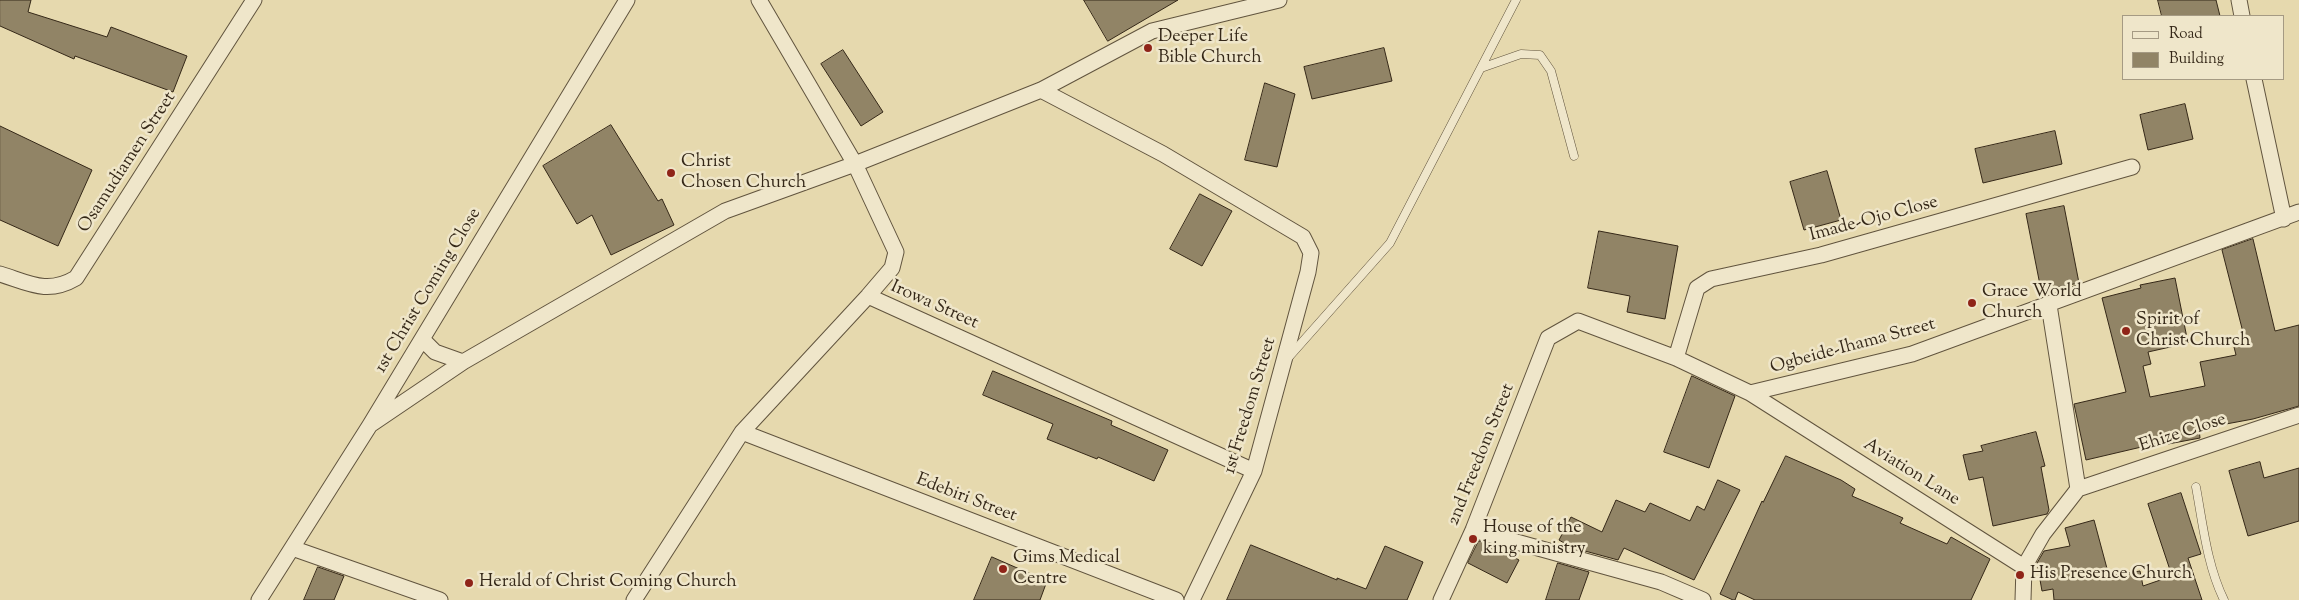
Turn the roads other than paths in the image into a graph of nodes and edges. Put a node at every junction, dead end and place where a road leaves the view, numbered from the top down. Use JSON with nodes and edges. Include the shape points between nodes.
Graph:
{"nodes":[{"id":1,"x":254,"y":0,"type":"edge"},
{"id":2,"x":627,"y":0,"type":"edge"},
{"id":3,"x":759,"y":0,"type":"edge"},
{"id":4,"x":1279,"y":0,"type":"edge"},
{"id":5,"x":1516,"y":0,"type":"edge"},
{"id":6,"x":2239,"y":0,"type":"edge"},
{"id":7,"x":2242,"y":15,"type":"edge"},
{"id":8,"x":1481,"y":68,"type":"junction"},
{"id":9,"x":2254,"y":80,"type":"edge"},
{"id":10,"x":1041,"y":90,"type":"junction"},
{"id":11,"x":1574,"y":156,"type":"dead end"},
{"id":12,"x":855,"y":164,"type":"junction"},
{"id":13,"x":2132,"y":167,"type":"dead end"},
{"id":14,"x":2299,"y":212,"type":"edge"},
{"id":15,"x":2284,"y":219,"type":"junction"},
{"id":16,"x":0,"y":274,"type":"edge"},
{"id":17,"x":868,"y":296,"type":"junction"},
{"id":18,"x":2049,"y":305,"type":"junction"},
{"id":19,"x":422,"y":339,"type":"junction"},
{"id":20,"x":1676,"y":358,"type":"junction"},
{"id":21,"x":463,"y":362,"type":"junction"},
{"id":22,"x":1284,"y":363,"type":"junction"},
{"id":23,"x":1750,"y":393,"type":"junction"},
{"id":24,"x":2299,"y":415,"type":"edge"},
{"id":25,"x":370,"y":425,"type":"junction"},
{"id":26,"x":742,"y":432,"type":"junction"},
{"id":27,"x":1254,"y":471,"type":"junction"},
{"id":28,"x":2196,"y":487,"type":"dead end"},
{"id":29,"x":2078,"y":488,"type":"junction"},
{"id":30,"x":1473,"y":530,"type":"junction"},
{"id":31,"x":292,"y":548,"type":"junction"},
{"id":32,"x":2024,"y":567,"type":"junction"},
{"id":33,"x":259,"y":600,"type":"edge"},
{"id":34,"x":440,"y":600,"type":"edge"},
{"id":35,"x":634,"y":600,"type":"edge"},
{"id":36,"x":1176,"y":600,"type":"edge"},
{"id":37,"x":1192,"y":600,"type":"edge"},
{"id":38,"x":1442,"y":600,"type":"edge"},
{"id":39,"x":1703,"y":600,"type":"edge"},
{"id":40,"x":2024,"y":600,"type":"edge"},
{"id":41,"x":2224,"y":600,"type":"edge"}],
"edges":[{"from":1,"to":16,"type":"street","name":"Osamudiamen Street","via":[[76,278],[64,285],[47,288]]},
{"from":2,"to":19,"type":"street","name":"1st Christ Coming Close"},
{"from":3,"to":12,"type":"street"},
{"from":4,"to":10,"type":"street","via":[[1152,31]]},
{"from":5,"to":8,"type":"lane"},
{"from":6,"to":7,"type":"street"},
{"from":8,"to":11,"type":"lane","via":[[1521,54],[1540,55],[1551,71]]},
{"from":8,"to":22,"type":"lane","via":[[1390,243]]},
{"from":9,"to":15,"type":"street"},
{"from":10,"to":12,"type":"street"},
{"from":10,"to":22,"type":"street","name":"1st Freedom Street","via":[[1163,154],[1303,237],[1311,253]]},
{"from":12,"to":17,"type":"street","via":[[896,252],[892,268]]},
{"from":12,"to":21,"type":"street","via":[[724,211]]},
{"from":13,"to":20,"type":"street","name":"Imade-Ojo Close","via":[[1821,255],[1711,279],[1697,288]]},
{"from":14,"to":15,"type":"street","name":"Ogbeide-Ihama Street"},
{"from":15,"to":18,"type":"street","name":"Ogbeide-Ihama Street"},
{"from":17,"to":26,"type":"street","name":"Irowa Street"},
{"from":17,"to":27,"type":"street","name":"Irowa Street"},
{"from":18,"to":23,"type":"street","name":"Ogbeide-Ihama Street","via":[[1912,354]]},
{"from":18,"to":29,"type":"street"},
{"from":19,"to":21,"type":"street","via":[[435,352]]},
{"from":19,"to":25,"type":"street","name":"1st Christ Coming Close"},
{"from":20,"to":23,"type":"street"},
{"from":20,"to":30,"type":"street","name":"2nd Freedom Street","via":[[1578,321],[1548,338]]},
{"from":21,"to":25,"type":"street"},
{"from":22,"to":27,"type":"street","name":"1st Freedom Street"},
{"from":23,"to":32,"type":"street","name":"Aviation Lane"},
{"from":24,"to":29,"type":"street","name":"Ehize Close"},
{"from":25,"to":31,"type":"street","name":"1st Christ Coming Close"},
{"from":26,"to":35,"type":"street","name":"Irowa Street"},
{"from":26,"to":36,"type":"street","name":"Edebiri Street"},
{"from":27,"to":37,"type":"street","name":"1st Freedom Street"},
{"from":28,"to":41,"type":"lane","via":[[2216,585]]},
{"from":29,"to":32,"type":"street","via":[[2043,534]]},
{"from":30,"to":38,"type":"street","name":"2nd Freedom Street"},
{"from":30,"to":39,"type":"street","via":[[1661,582]]},
{"from":31,"to":33,"type":"street","name":"1st Christ Coming Close"},
{"from":31,"to":34,"type":"street"},
{"from":32,"to":40,"type":"street"}]}
